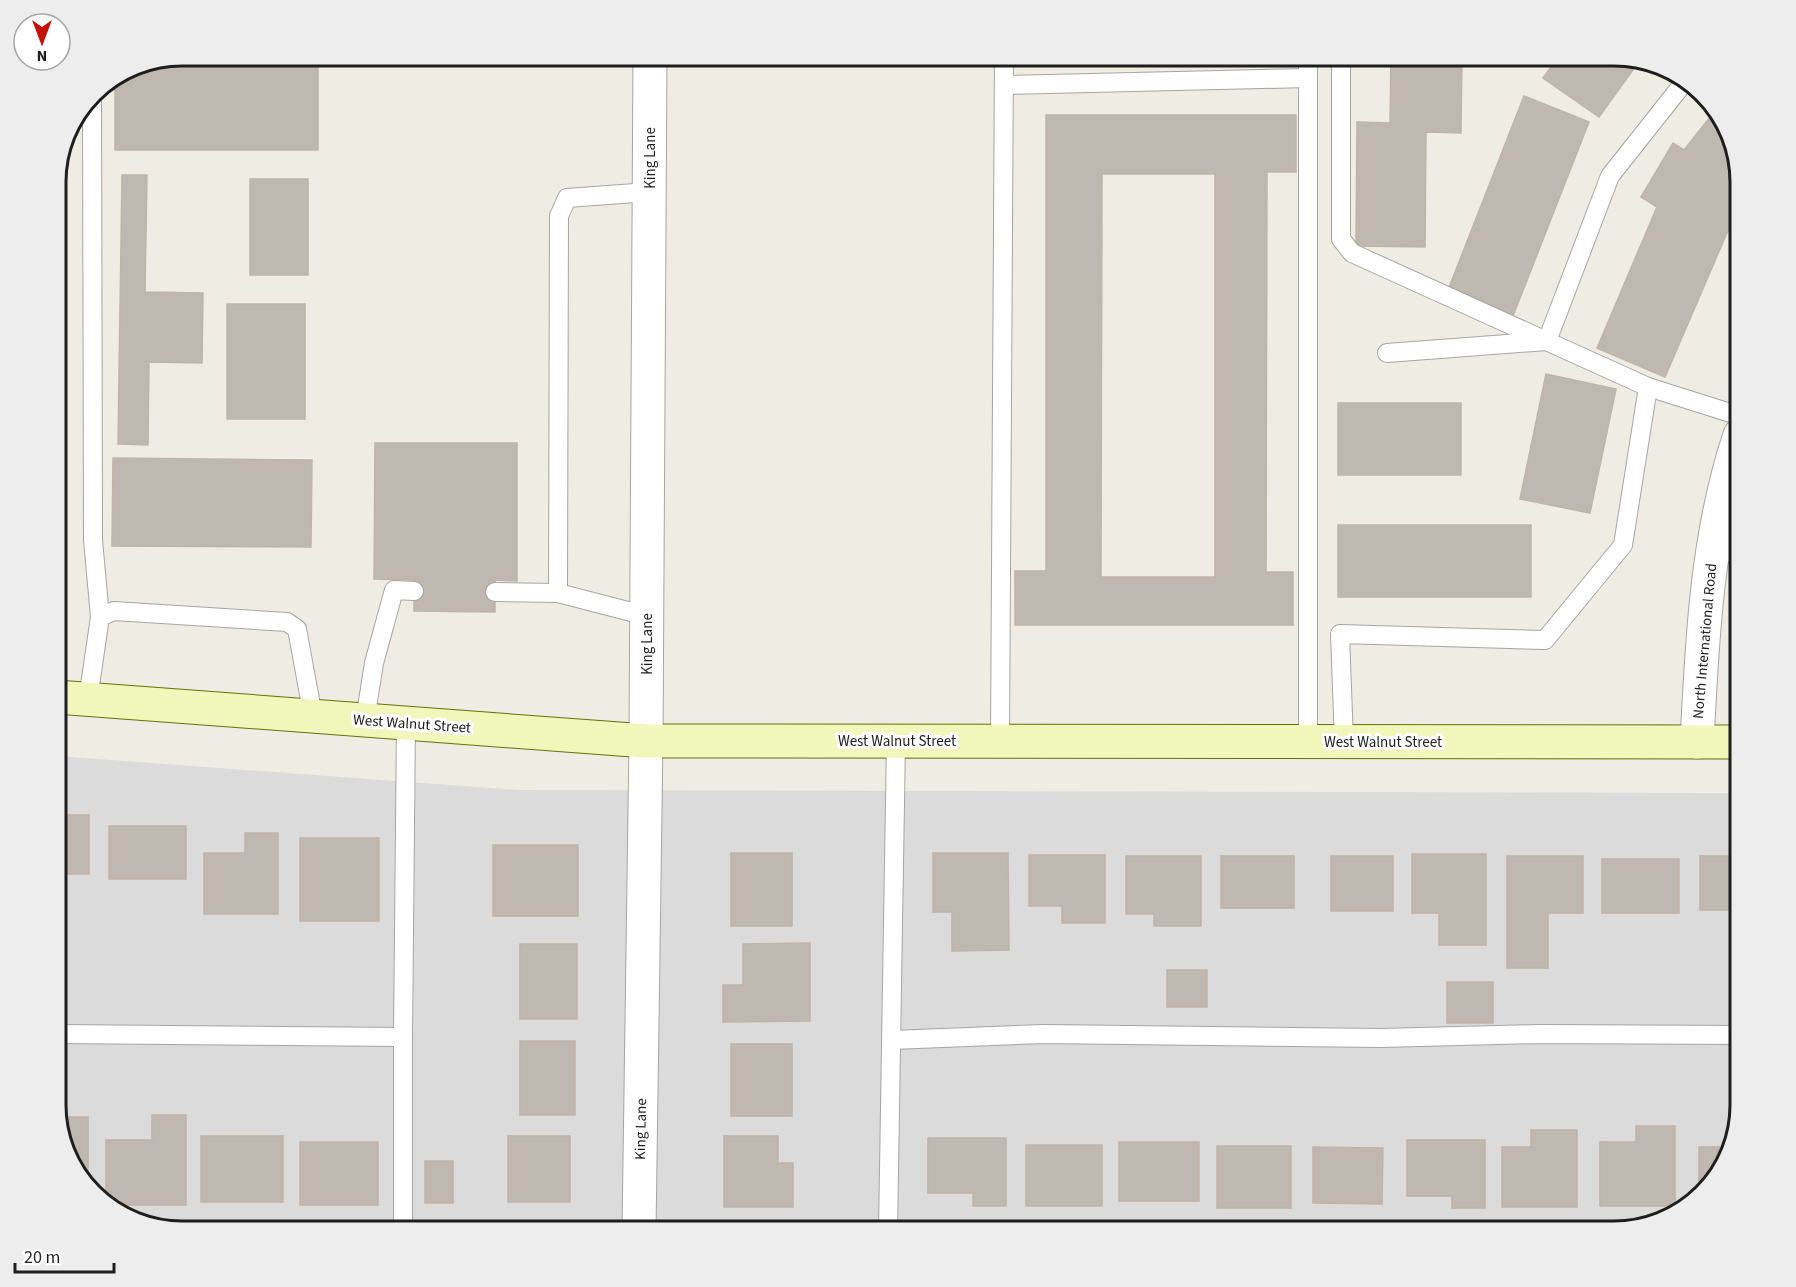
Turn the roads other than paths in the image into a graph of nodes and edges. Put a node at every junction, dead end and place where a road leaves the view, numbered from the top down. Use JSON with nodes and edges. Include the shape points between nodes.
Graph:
{"nodes":[{"id":1,"x":650,"y":66,"type":"edge"},
{"id":2,"x":1004,"y":66,"type":"edge"},
{"id":3,"x":1308,"y":66,"type":"edge"},
{"id":4,"x":1341,"y":66,"type":"edge"},
{"id":5,"x":1308,"y":78,"type":"junction"},
{"id":6,"x":1004,"y":85,"type":"junction"},
{"id":7,"x":1681,"y":87,"type":"edge"},
{"id":8,"x":92,"y":109,"type":"edge"},
{"id":9,"x":650,"y":192,"type":"junction"},
{"id":10,"x":1546,"y":341,"type":"junction"},
{"id":11,"x":1387,"y":353,"type":"dead end"},
{"id":12,"x":1648,"y":387,"type":"junction"},
{"id":13,"x":1730,"y":413,"type":"edge"},
{"id":14,"x":1730,"y":465,"type":"edge"},
{"id":15,"x":1726,"y":552,"type":"edge"},
{"id":16,"x":414,"y":591,"type":"dead end"},
{"id":17,"x":495,"y":592,"type":"dead end"},
{"id":18,"x":558,"y":593,"type":"junction"},
{"id":19,"x":647,"y":616,"type":"junction"},
{"id":20,"x":100,"y":617,"type":"junction"},
{"id":21,"x":72,"y":698,"type":"edge"},
{"id":22,"x":313,"y":716,"type":"junction"},
{"id":23,"x":365,"y":720,"type":"junction"},
{"id":24,"x":406,"y":723,"type":"junction"},
{"id":25,"x":646,"y":741,"type":"junction"},
{"id":26,"x":896,"y":741,"type":"junction"},
{"id":27,"x":1000,"y":741,"type":"junction"},
{"id":28,"x":1308,"y":742,"type":"junction"},
{"id":29,"x":1344,"y":742,"type":"junction"},
{"id":30,"x":1697,"y":742,"type":"junction"},
{"id":31,"x":1730,"y":742,"type":"edge"},
{"id":32,"x":66,"y":1034,"type":"edge"},
{"id":33,"x":1730,"y":1035,"type":"edge"},
{"id":34,"x":403,"y":1037,"type":"junction"},
{"id":35,"x":892,"y":1040,"type":"junction"},
{"id":36,"x":403,"y":1221,"type":"edge"},
{"id":37,"x":639,"y":1221,"type":"edge"},
{"id":38,"x":888,"y":1221,"type":"edge"}],
"edges":[{"from":1,"to":9,"type":"street","name":"King Lane"},
{"from":2,"to":6,"type":"lane"},
{"from":3,"to":5,"type":"lane"},
{"from":4,"to":10,"type":"lane","via":[[1341,239],[1352,253]]},
{"from":5,"to":6,"type":"lane"},
{"from":5,"to":28,"type":"lane"},
{"from":6,"to":27,"type":"lane"},
{"from":7,"to":10,"type":"lane","via":[[1610,176]]},
{"from":8,"to":20,"type":"lane","via":[[93,540]]},
{"from":9,"to":18,"type":"lane","via":[[567,198],[559,216]]},
{"from":9,"to":19,"type":"street","name":"King Lane"},
{"from":10,"to":11,"type":"lane"},
{"from":10,"to":12,"type":"lane"},
{"from":12,"to":13,"type":"lane"},
{"from":12,"to":29,"type":"lane","via":[[1623,545],[1561,622],[1545,640],[1340,634]]},
{"from":14,"to":15,"type":"street","name":"North International Road"},
{"from":15,"to":30,"type":"street","name":"North International Road","via":[[1700,671]]},
{"from":16,"to":23,"type":"lane","via":[[394,590],[374,663]]},
{"from":17,"to":18,"type":"lane"},
{"from":18,"to":19,"type":"lane"},
{"from":19,"to":25,"type":"street","name":"King Lane"},
{"from":20,"to":21,"type":"lane"},
{"from":20,"to":22,"type":"lane","via":[[114,611],[287,622],[297,629]]},
{"from":21,"to":22,"type":"main road","name":"West Walnut Street"},
{"from":22,"to":23,"type":"main road","name":"West Walnut Street"},
{"from":23,"to":24,"type":"main road","name":"West Walnut Street"},
{"from":24,"to":25,"type":"main road","name":"West Walnut Street"},
{"from":24,"to":34,"type":"lane"},
{"from":25,"to":26,"type":"main road","name":"West Walnut Street"},
{"from":25,"to":37,"type":"street","name":"King Lane"},
{"from":26,"to":27,"type":"main road","name":"West Walnut Street"},
{"from":26,"to":35,"type":"lane"},
{"from":27,"to":28,"type":"main road","name":"West Walnut Street"},
{"from":28,"to":29,"type":"main road","name":"West Walnut Street"},
{"from":29,"to":30,"type":"main road","name":"West Walnut Street"},
{"from":30,"to":31,"type":"main road","name":"West Walnut Street"},
{"from":32,"to":34,"type":"lane"},
{"from":33,"to":35,"type":"lane","via":[[1381,1038],[1044,1034]]},
{"from":34,"to":36,"type":"lane"},
{"from":35,"to":38,"type":"lane"}]}
